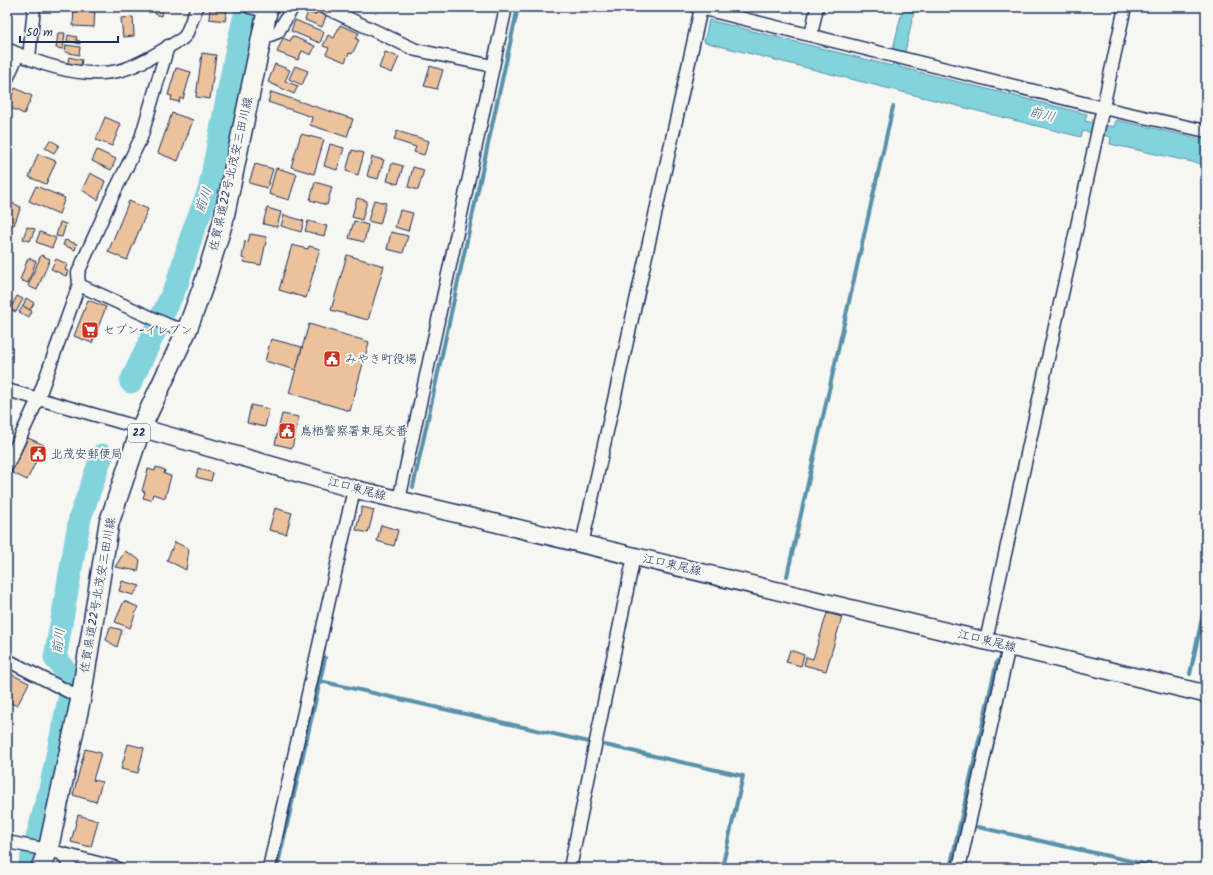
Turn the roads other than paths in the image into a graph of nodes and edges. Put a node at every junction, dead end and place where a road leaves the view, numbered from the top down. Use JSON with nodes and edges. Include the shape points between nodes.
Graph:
{"nodes":[{"id":1,"x":34,"y":7,"type":"edge"},
{"id":2,"x":197,"y":7,"type":"edge"},
{"id":3,"x":294,"y":7,"type":"edge"},
{"id":4,"x":324,"y":7,"type":"edge"},
{"id":5,"x":506,"y":7,"type":"edge"},
{"id":6,"x":817,"y":7,"type":"edge"},
{"id":7,"x":1125,"y":7,"type":"edge"},
{"id":8,"x":259,"y":8,"type":"edge"},
{"id":9,"x":698,"y":8,"type":"edge"},
{"id":10,"x":811,"y":34,"type":"junction"},
{"id":11,"x":260,"y":39,"type":"junction"},
{"id":12,"x":168,"y":46,"type":"junction"},
{"id":13,"x":18,"y":53,"type":"edge"},
{"id":14,"x":493,"y":66,"type":"junction"},
{"id":15,"x":7,"y":79,"type":"edge"},
{"id":16,"x":1103,"y":108,"type":"junction"},
{"id":17,"x":1206,"y":131,"type":"edge"},
{"id":18,"x":79,"y":284,"type":"junction"},
{"id":19,"x":178,"y":328,"type":"junction"},
{"id":20,"x":7,"y":390,"type":"edge"},
{"id":21,"x":38,"y":399,"type":"junction"},
{"id":22,"x":141,"y":428,"type":"junction"},
{"id":23,"x":7,"y":466,"type":"edge"},
{"id":24,"x":354,"y":489,"type":"junction"},
{"id":25,"x":399,"y":500,"type":"junction"},
{"id":26,"x":582,"y":544,"type":"junction"},
{"id":27,"x":634,"y":556,"type":"junction"},
{"id":28,"x":986,"y":641,"type":"junction"},
{"id":29,"x":1009,"y":646,"type":"junction"},
{"id":30,"x":7,"y":660,"type":"edge"},
{"id":31,"x":1206,"y":694,"type":"edge"},
{"id":32,"x":81,"y":698,"type":"junction"},
{"id":33,"x":7,"y":842,"type":"edge"},
{"id":34,"x":56,"y":852,"type":"junction"},
{"id":35,"x":41,"y":868,"type":"edge"},
{"id":36,"x":71,"y":868,"type":"edge"},
{"id":37,"x":117,"y":868,"type":"edge"},
{"id":38,"x":269,"y":868,"type":"edge"},
{"id":39,"x":570,"y":868,"type":"edge"},
{"id":40,"x":959,"y":868,"type":"edge"}],
"edges":[{"from":1,"to":13,"type":"street"},
{"from":2,"to":12,"type":"street","via":[[186,35]]},
{"from":3,"to":11,"type":"street","via":[[278,32]]},
{"from":4,"to":14,"type":"street","via":[[416,50]]},
{"from":5,"to":14,"type":"street"},
{"from":6,"to":10,"type":"street"},
{"from":7,"to":16,"type":"street"},
{"from":8,"to":11,"type":"main road","name":"佐賀県道22号北茂安三田川線","number":"22"},
{"from":9,"to":10,"type":"street"},
{"from":9,"to":26,"type":"street"},
{"from":10,"to":16,"type":"street"},
{"from":11,"to":19,"type":"main road","name":"佐賀県道22号北茂安三田川線","number":"22","via":[[223,222],[206,281]]},
{"from":12,"to":13,"type":"street","via":[[146,60],[121,70],[97,73],[69,71]]},
{"from":12,"to":18,"type":"street","via":[[141,138],[78,273]]},
{"from":13,"to":15,"type":"street"},
{"from":14,"to":25,"type":"street"},
{"from":16,"to":17,"type":"street"},
{"from":16,"to":28,"type":"street"},
{"from":18,"to":19,"type":"street"},
{"from":18,"to":21,"type":"street"},
{"from":19,"to":22,"type":"main road","name":"佐賀県道22号北茂安三田川線","number":"22"},
{"from":20,"to":21,"type":"street"},
{"from":21,"to":22,"type":"street"},
{"from":21,"to":23,"type":"street"},
{"from":22,"to":24,"type":"main road","name":"江口東尾線"},
{"from":22,"to":32,"type":"main road","name":"佐賀県道22号北茂安三田川線","number":"22","via":[[109,523]]},
{"from":24,"to":25,"type":"main road","name":"江口東尾線"},
{"from":24,"to":38,"type":"street"},
{"from":25,"to":26,"type":"main road","name":"江口東尾線"},
{"from":26,"to":27,"type":"main road","name":"江口東尾線"},
{"from":27,"to":28,"type":"main road","name":"江口東尾線"},
{"from":27,"to":39,"type":"street"},
{"from":28,"to":29,"type":"main road","name":"江口東尾線"},
{"from":29,"to":31,"type":"main road","name":"江口東尾線"},
{"from":29,"to":40,"type":"street"},
{"from":30,"to":32,"type":"street"},
{"from":32,"to":34,"type":"main road","name":"佐賀県道22号北茂安三田川線","number":"22"},
{"from":33,"to":34,"type":"street"},
{"from":34,"to":35,"type":"main road","name":"佐賀県道22号北茂安三田川線","number":"22"},
{"from":34,"to":36,"type":"street"},
{"from":34,"to":37,"type":"street"}]}
